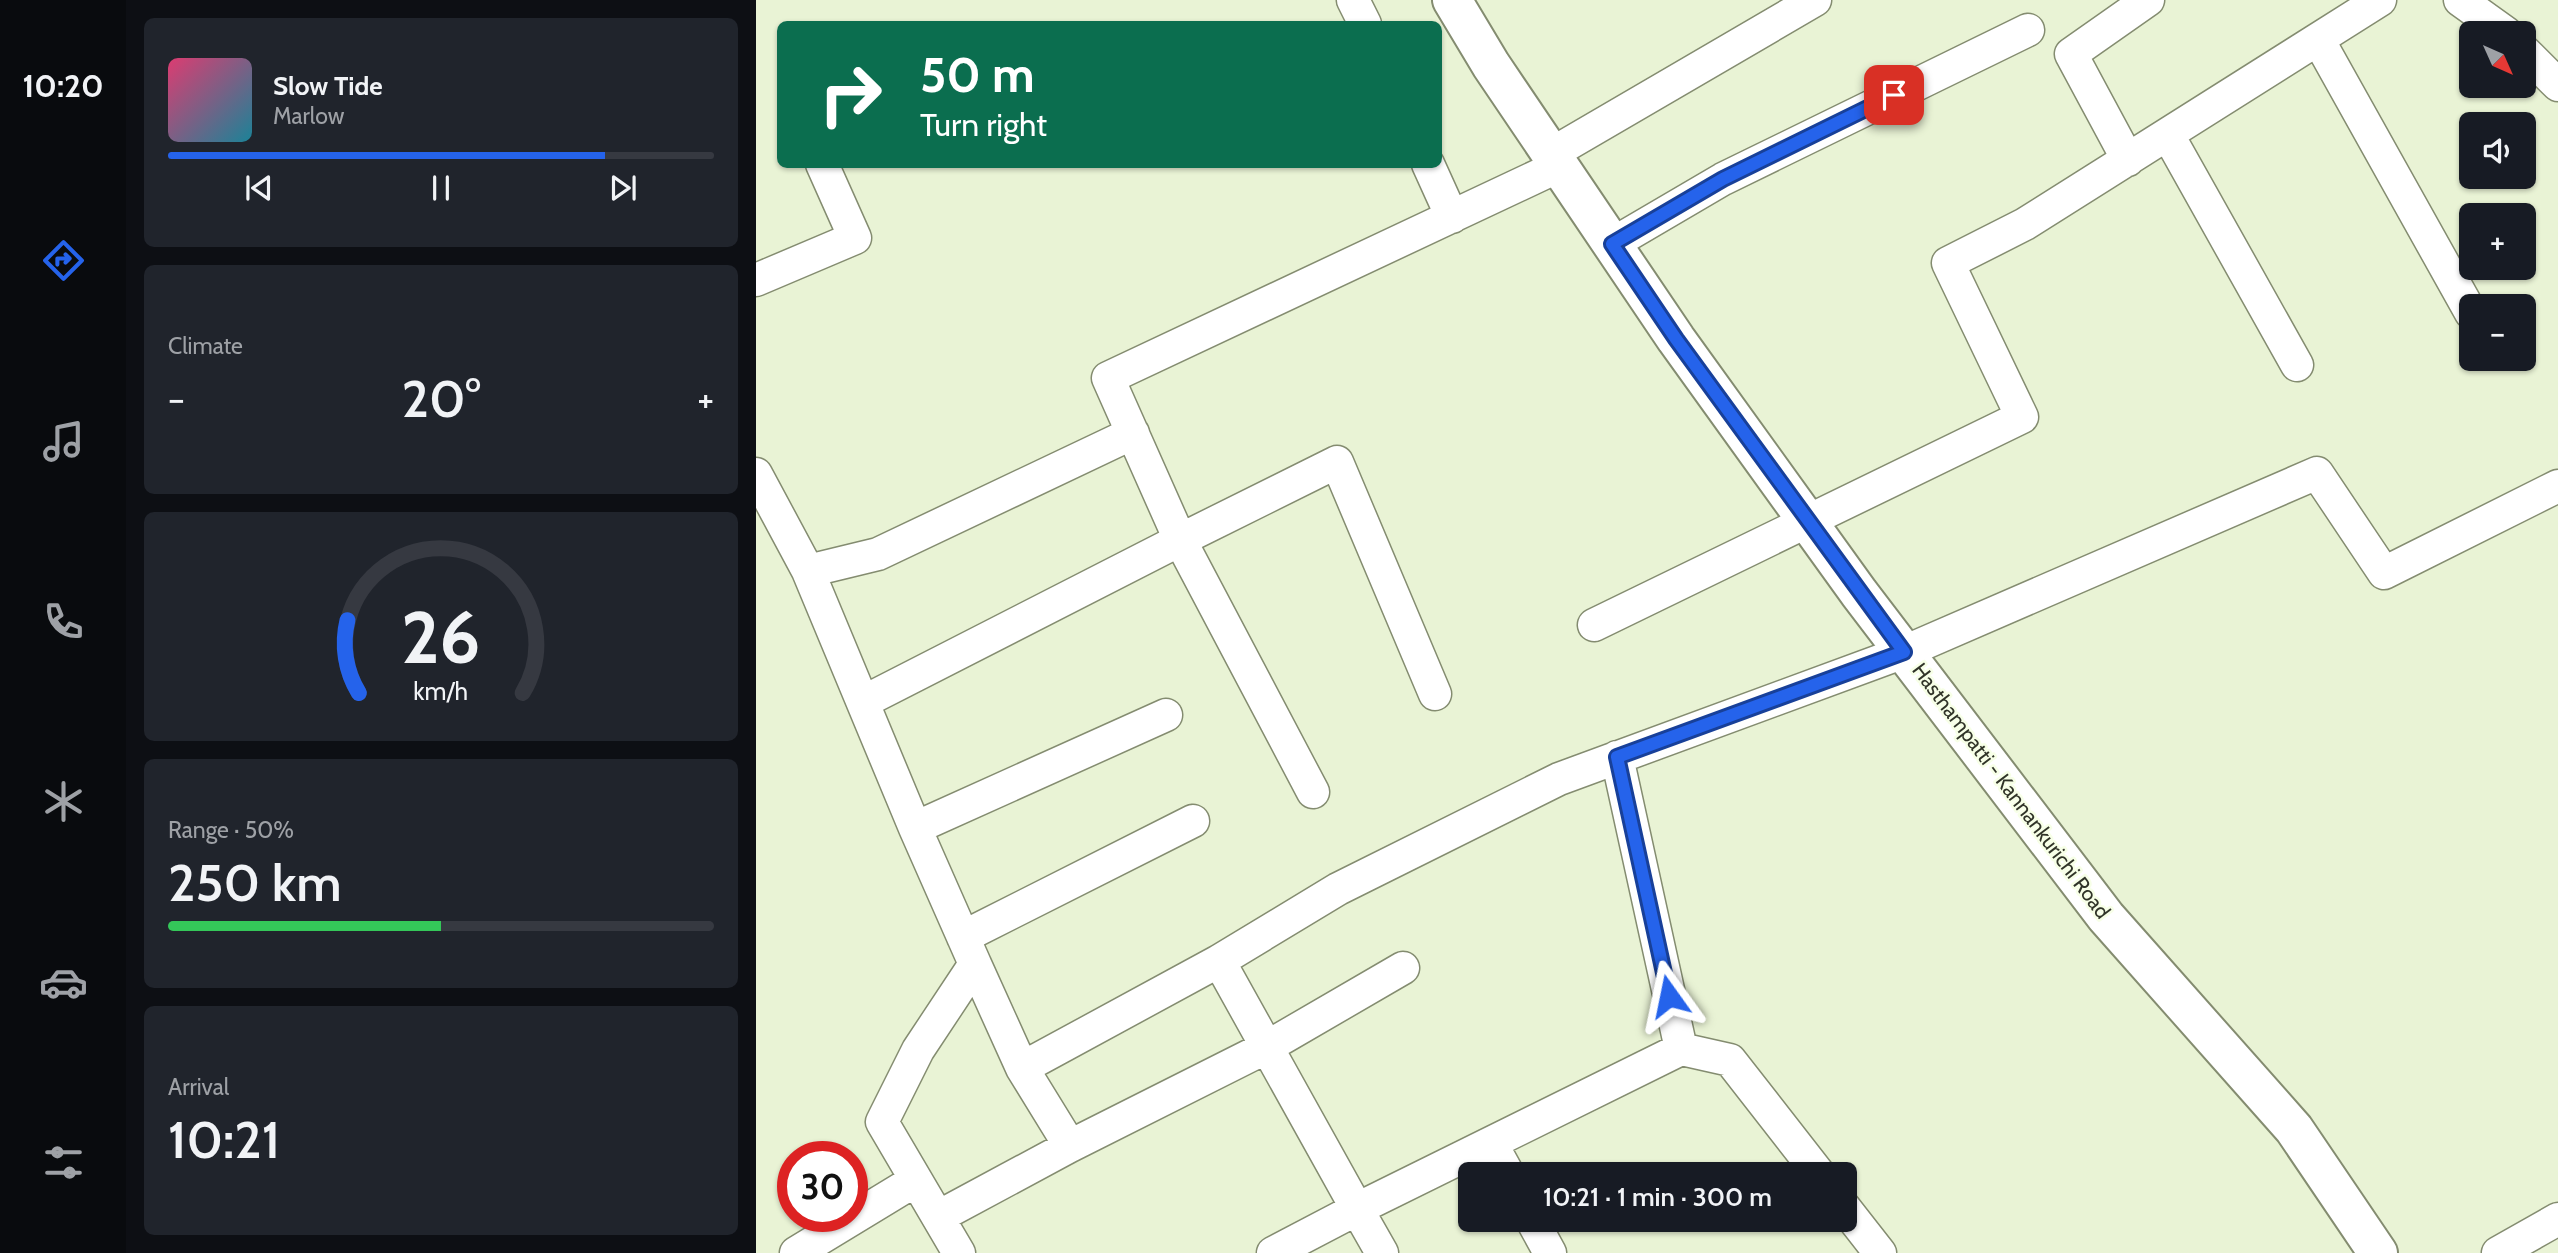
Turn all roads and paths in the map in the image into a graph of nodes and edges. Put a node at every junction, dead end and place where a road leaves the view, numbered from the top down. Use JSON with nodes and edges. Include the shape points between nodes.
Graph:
{"nodes":[{"id":1,"x":1353,"y":0,"type":"edge"},
{"id":2,"x":1452,"y":0,"type":"edge"},
{"id":3,"x":1815,"y":0,"type":"edge"},
{"id":4,"x":2148,"y":0,"type":"edge"},
{"id":5,"x":2380,"y":0,"type":"edge"},
{"id":6,"x":2460,"y":0,"type":"edge"},
{"id":7,"x":1364,"y":21,"type":"edge"},
{"id":8,"x":2489,"y":21,"type":"edge"},
{"id":9,"x":2028,"y":30,"type":"dead end"},
{"id":10,"x":2319,"y":41,"type":"junction"},
{"id":11,"x":2536,"y":63,"type":"edge"},
{"id":12,"x":2558,"y":85,"type":"edge"},
{"id":13,"x":2168,"y":135,"type":"junction"},
{"id":14,"x":1555,"y":160,"type":"junction"},
{"id":15,"x":2128,"y":160,"type":"junction"},
{"id":16,"x":824,"y":168,"type":"edge"},
{"id":17,"x":1430,"y":168,"type":"edge"},
{"id":18,"x":1452,"y":217,"type":"junction"},
{"id":19,"x":1612,"y":244,"type":"junction"},
{"id":20,"x":756,"y":280,"type":"edge"},
{"id":21,"x":2460,"y":294,"type":"edge"},
{"id":22,"x":2297,"y":365,"type":"dead end"},
{"id":23,"x":1133,"y":433,"type":"junction"},
{"id":24,"x":756,"y":474,"type":"edge"},
{"id":25,"x":2558,"y":486,"type":"edge"},
{"id":26,"x":1807,"y":521,"type":"junction"},
{"id":27,"x":1180,"y":540,"type":"junction"},
{"id":28,"x":808,"y":571,"type":"junction"},
{"id":29,"x":1594,"y":625,"type":"dead end"},
{"id":30,"x":1904,"y":652,"type":"junction"},
{"id":31,"x":1435,"y":694,"type":"dead end"},
{"id":32,"x":863,"y":702,"type":"junction"},
{"id":33,"x":1166,"y":715,"type":"dead end"},
{"id":34,"x":1617,"y":757,"type":"junction"},
{"id":35,"x":1313,"y":792,"type":"dead end"},
{"id":36,"x":1193,"y":821,"type":"dead end"},
{"id":37,"x":915,"y":828,"type":"junction"},
{"id":38,"x":969,"y":951,"type":"junction"},
{"id":39,"x":1219,"y":961,"type":"junction"},
{"id":40,"x":1403,"y":968,"type":"dead end"},
{"id":41,"x":1267,"y":1047,"type":"junction"},
{"id":42,"x":1681,"y":1049,"type":"junction"},
{"id":43,"x":1022,"y":1069,"type":"junction"},
{"id":44,"x":1491,"y":1143,"type":"junction"},
{"id":45,"x":1070,"y":1146,"type":"junction"},
{"id":46,"x":1501,"y":1162,"type":"edge"},
{"id":47,"x":1810,"y":1162,"type":"edge"},
{"id":48,"x":916,"y":1180,"type":"junction"},
{"id":49,"x":1357,"y":1209,"type":"junction"},
{"id":50,"x":938,"y":1217,"type":"junction"},
{"id":51,"x":2558,"y":1219,"type":"edge"},
{"id":52,"x":1857,"y":1224,"type":"edge"},
{"id":53,"x":1539,"y":1232,"type":"edge"},
{"id":54,"x":796,"y":1253,"type":"edge"},
{"id":55,"x":959,"y":1253,"type":"edge"},
{"id":56,"x":1273,"y":1253,"type":"edge"},
{"id":57,"x":1382,"y":1253,"type":"edge"},
{"id":58,"x":1550,"y":1253,"type":"edge"},
{"id":59,"x":1880,"y":1253,"type":"edge"},
{"id":60,"x":2378,"y":1253,"type":"edge"},
{"id":61,"x":2498,"y":1253,"type":"edge"}],
"edges":[{"from":1,"to":7,"type":"street"},
{"from":2,"to":14,"type":"main road","name":"Hasthampatti - Kannankurichi Road"},
{"from":3,"to":14,"type":"street"},
{"from":4,"to":15,"type":"street","via":[[2071,54]]},
{"from":5,"to":10,"type":"street"},
{"from":6,"to":8,"type":"street"},
{"from":9,"to":19,"type":"street","via":[[1723,179]]},
{"from":10,"to":13,"type":"street"},
{"from":10,"to":21,"type":"street"},
{"from":11,"to":12,"type":"street"},
{"from":13,"to":15,"type":"street"},
{"from":13,"to":22,"type":"street"},
{"from":14,"to":18,"type":"street"},
{"from":14,"to":19,"type":"main road","name":"Hasthampatti - Kannankurichi Road"},
{"from":15,"to":26,"type":"street","via":[[2025,224],[1948,263],[2022,417]]},
{"from":16,"to":20,"type":"street","via":[[855,238]]},
{"from":17,"to":18,"type":"street"},
{"from":18,"to":23,"type":"street","via":[[1108,378]]},
{"from":19,"to":26,"type":"main road","name":"Hasthampatti - Kannankurichi Road"},
{"from":23,"to":27,"type":"street"},
{"from":23,"to":28,"type":"street","via":[[878,554]]},
{"from":24,"to":28,"type":"street"},
{"from":25,"to":30,"type":"street","via":[[2384,573],[2317,473]]},
{"from":26,"to":29,"type":"street"},
{"from":26,"to":30,"type":"main road","name":"Hasthampatti - Kannankurichi Road"},
{"from":27,"to":31,"type":"street","via":[[1337,462]]},
{"from":27,"to":32,"type":"street"},
{"from":27,"to":35,"type":"street"},
{"from":28,"to":32,"type":"street"},
{"from":30,"to":34,"type":"street"},
{"from":30,"to":60,"type":"main road","name":"Hasthampatti - Kannankurichi Road","via":[[2106,917],[2294,1129]]},
{"from":32,"to":37,"type":"street"},
{"from":33,"to":37,"type":"street"},
{"from":34,"to":39,"type":"street","via":[[1559,779],[1338,888]]},
{"from":34,"to":42,"type":"street"},
{"from":36,"to":38,"type":"street"},
{"from":37,"to":38,"type":"street"},
{"from":38,"to":43,"type":"street"},
{"from":38,"to":48,"type":"street","via":[[882,1122]]},
{"from":39,"to":41,"type":"street"},
{"from":39,"to":43,"type":"street"},
{"from":40,"to":41,"type":"street"},
{"from":41,"to":45,"type":"street"},
{"from":41,"to":49,"type":"street"},
{"from":42,"to":44,"type":"street"},
{"from":42,"to":47,"type":"street","via":[[1730,1060]]},
{"from":43,"to":45,"type":"street"},
{"from":44,"to":46,"type":"street"},
{"from":44,"to":49,"type":"street"},
{"from":45,"to":50,"type":"street"},
{"from":48,"to":50,"type":"street"},
{"from":48,"to":54,"type":"street"},
{"from":49,"to":56,"type":"street"},
{"from":49,"to":57,"type":"street"},
{"from":50,"to":55,"type":"street"},
{"from":51,"to":61,"type":"street"},
{"from":52,"to":59,"type":"street"},
{"from":53,"to":58,"type":"street"}]}
